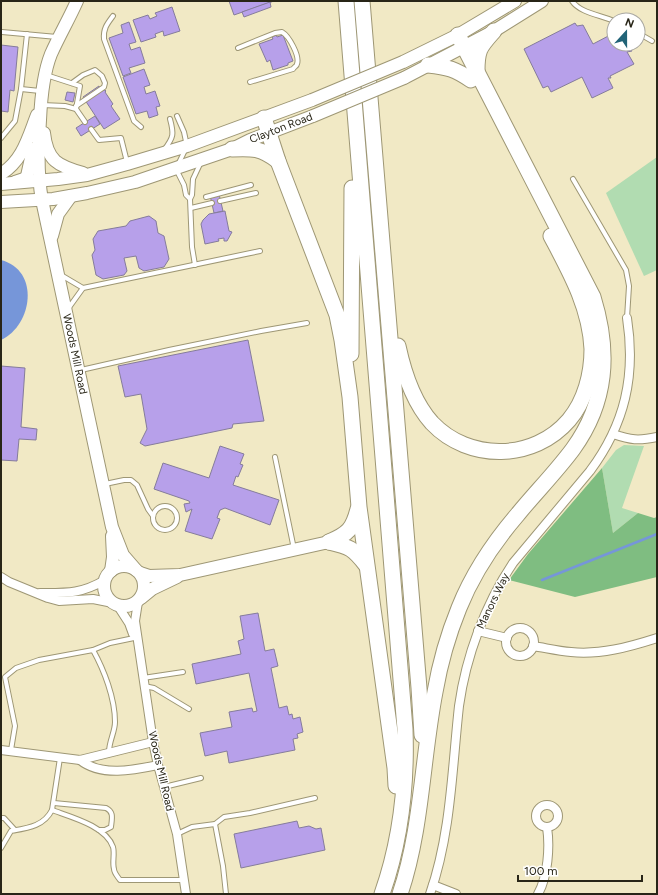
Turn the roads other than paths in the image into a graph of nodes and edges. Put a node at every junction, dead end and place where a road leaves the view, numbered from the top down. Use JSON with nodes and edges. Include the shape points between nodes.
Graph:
{"nodes":[{"id":1,"x":77,"y":1,"type":"edge"},
{"id":2,"x":82,"y":1,"type":"edge"},
{"id":3,"x":346,"y":1,"type":"edge"},
{"id":4,"x":362,"y":1,"type":"edge"},
{"id":5,"x":515,"y":1,"type":"edge"},
{"id":6,"x":542,"y":1,"type":"edge"},
{"id":7,"x":572,"y":1,"type":"edge"},
{"id":8,"x":113,"y":16,"type":"dead end"},
{"id":9,"x":606,"y":18,"type":"edge"},
{"id":10,"x":66,"y":26,"type":"junction"},
{"id":11,"x":494,"y":31,"type":"junction"},
{"id":12,"x":2,"y":32,"type":"edge"},
{"id":13,"x":27,"y":34,"type":"junction"},
{"id":14,"x":60,"y":38,"type":"junction"},
{"id":15,"x":646,"y":38,"type":"edge"},
{"id":16,"x":652,"y":41,"type":"dead end"},
{"id":17,"x":457,"y":43,"type":"junction"},
{"id":18,"x":238,"y":48,"type":"dead end"},
{"id":19,"x":428,"y":65,"type":"junction"},
{"id":20,"x":352,"y":73,"type":"junction"},
{"id":21,"x":45,"y":75,"type":"junction"},
{"id":22,"x":474,"y":76,"type":"junction"},
{"id":23,"x":250,"y":82,"type":"dead end"},
{"id":24,"x":72,"y":83,"type":"junction"},
{"id":25,"x":21,"y":88,"type":"junction"},
{"id":26,"x":43,"y":92,"type":"junction"},
{"id":27,"x":41,"y":104,"type":"junction"},
{"id":28,"x":76,"y":108,"type":"junction"},
{"id":29,"x":177,"y":116,"type":"dead end"},
{"id":30,"x":264,"y":118,"type":"junction"},
{"id":31,"x":170,"y":119,"type":"dead end"},
{"id":32,"x":85,"y":122,"type":"dead end"},
{"id":33,"x":141,"y":127,"type":"dead end"},
{"id":34,"x":92,"y":129,"type":"dead end"},
{"id":35,"x":39,"y":131,"type":"junction"},
{"id":36,"x":270,"y":133,"type":"junction"},
{"id":37,"x":1,"y":138,"type":"edge"},
{"id":38,"x":187,"y":146,"type":"junction"},
{"id":39,"x":232,"y":148,"type":"junction"},
{"id":40,"x":162,"y":153,"type":"junction"},
{"id":41,"x":202,"y":160,"type":"junction"},
{"id":42,"x":278,"y":161,"type":"junction"},
{"id":43,"x":127,"y":164,"type":"junction"},
{"id":44,"x":176,"y":169,"type":"junction"},
{"id":45,"x":87,"y":175,"type":"junction"},
{"id":46,"x":573,"y":179,"type":"dead end"},
{"id":47,"x":2,"y":181,"type":"edge"},
{"id":48,"x":39,"y":181,"type":"junction"},
{"id":49,"x":251,"y":186,"type":"dead end"},
{"id":50,"x":256,"y":193,"type":"dead end"},
{"id":51,"x":71,"y":196,"type":"junction"},
{"id":52,"x":206,"y":197,"type":"dead end"},
{"id":53,"x":190,"y":199,"type":"junction"},
{"id":54,"x":42,"y":200,"type":"junction"},
{"id":55,"x":220,"y":201,"type":"dead end"},
{"id":56,"x":1,"y":202,"type":"edge"},
{"id":57,"x":212,"y":203,"type":"dead end"},
{"id":58,"x":191,"y":208,"type":"junction"},
{"id":59,"x":51,"y":242,"type":"junction"},
{"id":60,"x":260,"y":251,"type":"dead end"},
{"id":61,"x":195,"y":265,"type":"junction"},
{"id":62,"x":58,"y":273,"type":"junction"},
{"id":63,"x":83,"y":288,"type":"junction"},
{"id":64,"x":387,"y":295,"type":"junction"},
{"id":65,"x":67,"y":318,"type":"junction"},
{"id":66,"x":627,"y":318,"type":"joint"},
{"id":67,"x":307,"y":323,"type":"dead end"},
{"id":68,"x":79,"y":371,"type":"junction"},
{"id":69,"x":350,"y":397,"type":"junction"},
{"id":70,"x":613,"y":434,"type":"junction"},
{"id":71,"x":657,"y":437,"type":"edge"},
{"id":72,"x":275,"y":457,"type":"dead end"},
{"id":73,"x":103,"y":485,"type":"junction"},
{"id":74,"x":359,"y":507,"type":"junction"},
{"id":75,"x":153,"y":516,"type":"junction"},
{"id":76,"x":112,"y":527,"type":"junction"},
{"id":77,"x":329,"y":542,"type":"junction"},
{"id":78,"x":294,"y":550,"type":"junction"},
{"id":79,"x":366,"y":564,"type":"junction"},
{"id":80,"x":138,"y":571,"type":"junction"},
{"id":81,"x":108,"y":575,"type":"junction"},
{"id":82,"x":180,"y":575,"type":"junction"},
{"id":83,"x":1,"y":577,"type":"edge"},
{"id":84,"x":35,"y":592,"type":"junction"},
{"id":85,"x":140,"y":600,"type":"junction"},
{"id":86,"x":115,"y":604,"type":"junction"},
{"id":87,"x":478,"y":631,"type":"junction"},
{"id":88,"x":134,"y":638,"type":"junction"},
{"id":89,"x":507,"y":638,"type":"junction"},
{"id":90,"x":657,"y":638,"type":"edge"},
{"id":91,"x":533,"y":646,"type":"junction"},
{"id":92,"x":138,"y":648,"type":"junction"},
{"id":93,"x":93,"y":650,"type":"junction"},
{"id":94,"x":183,"y":672,"type":"dead end"},
{"id":95,"x":143,"y":682,"type":"junction"},
{"id":96,"x":189,"y":709,"type":"dead end"},
{"id":97,"x":153,"y":742,"type":"junction"},
{"id":98,"x":1,"y":750,"type":"edge"},
{"id":99,"x":11,"y":750,"type":"junction"},
{"id":100,"x":109,"y":752,"type":"junction"},
{"id":101,"x":60,"y":757,"type":"junction"},
{"id":102,"x":80,"y":760,"type":"junction"},
{"id":103,"x":158,"y":765,"type":"junction"},
{"id":104,"x":201,"y":778,"type":"dead end"},
{"id":105,"x":164,"y":787,"type":"junction"},
{"id":106,"x":421,"y":794,"type":"junction"},
{"id":107,"x":315,"y":798,"type":"dead end"},
{"id":108,"x":54,"y":803,"type":"junction"},
{"id":109,"x":52,"y":810,"type":"junction"},
{"id":110,"x":1,"y":818,"type":"edge"},
{"id":111,"x":215,"y":824,"type":"junction"},
{"id":112,"x":547,"y":827,"type":"dead end"},
{"id":113,"x":15,"y":830,"type":"junction"},
{"id":114,"x":99,"y":830,"type":"junction"},
{"id":115,"x":177,"y":834,"type":"junction"},
{"id":116,"x":1,"y":848,"type":"edge"},
{"id":117,"x":395,"y":851,"type":"junction"},
{"id":118,"x":184,"y":880,"type":"junction"},
{"id":119,"x":433,"y":886,"type":"junction"},
{"id":120,"x":186,"y":894,"type":"edge"},
{"id":121,"x":226,"y":894,"type":"edge"},
{"id":122,"x":382,"y":894,"type":"edge"},
{"id":123,"x":400,"y":894,"type":"edge"},
{"id":124,"x":430,"y":894,"type":"edge"},
{"id":125,"x":456,"y":894,"type":"edge"},
{"id":126,"x":538,"y":894,"type":"edge"}],
"edges":[{"from":1,"to":10,"type":"main road"},
{"from":2,"to":10,"type":"main road"},
{"from":3,"to":20,"type":"highway"},
{"from":4,"to":64,"type":"highway"},
{"from":5,"to":17,"type":"main road","name":"Clayton Road"},
{"from":6,"to":11,"type":"main road","name":"Clayton Road"},
{"from":7,"to":9,"type":"lane","via":[[574,5]]},
{"from":8,"to":33,"type":"lane","via":[[105,29],[104,39],[134,121]]},
{"from":10,"to":14,"type":"main road"},
{"from":11,"to":17,"type":"main road","name":"Clayton Road"},
{"from":11,"to":22,"type":"highway","via":[[480,47]]},
{"from":12,"to":13,"type":"lane"},
{"from":13,"to":14,"type":"lane"},
{"from":13,"to":25,"type":"lane"},
{"from":14,"to":21,"type":"main road","via":[[51,54]]},
{"from":15,"to":16,"type":"lane"},
{"from":17,"to":19,"type":"main road","name":"Clayton Road"},
{"from":17,"to":22,"type":"highway"},
{"from":17,"to":30,"type":"main road","name":"Clayton Road","bridge":true},
{"from":18,"to":23,"type":"lane","via":[[282,32],[289,37],[292,44],[297,59],[293,69]]},
{"from":19,"to":22,"type":"highway","via":[[447,67]]},
{"from":19,"to":36,"type":"main road","name":"Clayton Road","bridge":true,"via":[[404,78]]},
{"from":20,"to":69,"type":"highway"},
{"from":20,"to":117,"type":"highway","via":[[405,729],[404,791]]},
{"from":21,"to":24,"type":"lane"},
{"from":21,"to":26,"type":"main road"},
{"from":22,"to":64,"type":"highway","via":[[583,302],[592,350],[591,368],[579,405],[557,432],[527,447],[509,452],[494,452],[460,443],[432,423],[413,395],[401,359]]},
{"from":22,"to":106,"type":"highway","via":[[593,298],[600,318],[603,341],[603,377],[592,416],[583,434],[500,536],[460,605],[437,681]]},
{"from":24,"to":28,"type":"lane","via":[[80,86]]},
{"from":24,"to":28,"type":"lane","via":[[95,70],[106,83]]},
{"from":25,"to":26,"type":"lane"},
{"from":25,"to":37,"type":"lane","via":[[15,121]]},
{"from":26,"to":27,"type":"main road"},
{"from":27,"to":28,"type":"lane"},
{"from":27,"to":35,"type":"main road"},
{"from":27,"to":45,"type":"main road","via":[[46,146],[50,154],[61,166]]},
{"from":27,"to":47,"type":"main road","via":[[19,157]]},
{"from":28,"to":32,"type":"lane"},
{"from":29,"to":38,"type":"lane"},
{"from":30,"to":36,"type":"highway"},
{"from":30,"to":38,"type":"main road","name":"Clayton Road"},
{"from":31,"to":40,"type":"lane","via":[[173,136]]},
{"from":34,"to":43,"type":"lane","via":[[99,140],[121,138]]},
{"from":35,"to":47,"type":"main road","via":[[31,152],[27,176],[19,182]]},
{"from":35,"to":48,"type":"main road","name":"Woods Mill Road"},
{"from":36,"to":39,"type":"main road","name":"Clayton Road"},
{"from":36,"to":42,"type":"highway"},
{"from":38,"to":40,"type":"main road","name":"Clayton Road"},
{"from":38,"to":44,"type":"lane"},
{"from":39,"to":41,"type":"main road","name":"Clayton Road"},
{"from":39,"to":42,"type":"highway","via":[[266,152]]},
{"from":40,"to":43,"type":"main road","name":"Clayton Road"},
{"from":41,"to":44,"type":"main road","name":"Clayton Road"},
{"from":41,"to":53,"type":"lane","via":[[193,180]]},
{"from":42,"to":69,"type":"highway","via":[[337,315]]},
{"from":43,"to":45,"type":"main road","name":"Clayton Road"},
{"from":44,"to":51,"type":"main road","name":"Clayton Road"},
{"from":44,"to":53,"type":"lane"},
{"from":45,"to":48,"type":"main road","name":"Clayton Road"},
{"from":46,"to":66,"type":"lane","via":[[626,270],[629,286]]},
{"from":47,"to":48,"type":"main road","name":"Clayton Road"},
{"from":48,"to":54,"type":"main road","name":"Woods Mill Road"},
{"from":49,"to":52,"type":"lane"},
{"from":50,"to":55,"type":"lane"},
{"from":51,"to":54,"type":"main road","name":"Clayton Road"},
{"from":51,"to":59,"type":"main road","via":[[58,214]]},
{"from":53,"to":58,"type":"lane"},
{"from":54,"to":56,"type":"main road","name":"Clayton Road"},
{"from":54,"to":59,"type":"main road","name":"Woods Mill Road"},
{"from":57,"to":58,"type":"lane"},
{"from":58,"to":61,"type":"lane"},
{"from":59,"to":62,"type":"main road","name":"Woods Mill Road"},
{"from":60,"to":61,"type":"lane"},
{"from":61,"to":63,"type":"lane"},
{"from":62,"to":63,"type":"lane"},
{"from":62,"to":65,"type":"main road","name":"Woods Mill Road"},
{"from":63,"to":65,"type":"lane","via":[[70,306]]},
{"from":64,"to":106,"type":"highway","via":[[419,688]]},
{"from":65,"to":68,"type":"main road","name":"Woods Mill Road"},
{"from":66,"to":70,"type":"street","name":"Manors Way","via":[[629,376],[626,398]]},
{"from":67,"to":68,"type":"lane","via":[[169,350]]},
{"from":68,"to":73,"type":"main road","name":"Woods Mill Road"},
{"from":69,"to":74,"type":"highway"},
{"from":70,"to":71,"type":"street","via":[[631,440]]},
{"from":70,"to":87,"type":"street","name":"Manors Way","via":[[590,471],[502,579]]},
{"from":72,"to":78,"type":"lane"},
{"from":73,"to":75,"type":"lane","via":[[131,480],[137,485]]},
{"from":73,"to":76,"type":"main road","name":"Woods Mill Road"},
{"from":74,"to":77,"type":"highway","via":[[349,531]]},
{"from":74,"to":79,"type":"highway"},
{"from":75,"to":75,"type":"lane","via":[[154,523],[163,530],[171,529],[177,519],[175,512],[165,506],[157,509]]},
{"from":76,"to":80,"type":"main road","name":"Woods Mill Road","via":[[123,555]]},
{"from":76,"to":81,"type":"main road","name":"Woods Mill Road","via":[[113,557]]},
{"from":77,"to":78,"type":"main road"},
{"from":77,"to":79,"type":"highway","via":[[355,551]]},
{"from":78,"to":82,"type":"main road"},
{"from":79,"to":117,"type":"highway","via":[[395,768]]},
{"from":80,"to":81,"type":"main road","via":[[120,566]]},
{"from":80,"to":82,"type":"main road","via":[[149,576]]},
{"from":80,"to":85,"type":"main road","via":[[145,588]]},
{"from":81,"to":84,"type":"street","via":[[83,590]]},
{"from":81,"to":86,"type":"main road","via":[[104,590]]},
{"from":82,"to":85,"type":"main road","via":[[152,589]]},
{"from":83,"to":84,"type":"street"},
{"from":84,"to":86,"type":"street","via":[[59,601],[92,599]]},
{"from":85,"to":86,"type":"main road","via":[[128,606]]},
{"from":85,"to":92,"type":"street","name":"Woods Mill Road","via":[[135,621]]},
{"from":86,"to":88,"type":"street","name":"Woods Mill Road","via":[[129,623]]},
{"from":87,"to":89,"type":"street"},
{"from":87,"to":119,"type":"street","name":"Manors Way","via":[[461,692],[446,832]]},
{"from":88,"to":92,"type":"street","name":"Woods Mill Road"},
{"from":88,"to":93,"type":"lane"},
{"from":89,"to":91,"type":"street","via":[[507,646],[517,655],[527,654]]},
{"from":89,"to":91,"type":"street","via":[[515,629],[525,629],[533,636]]},
{"from":90,"to":91,"type":"street","via":[[595,653]]},
{"from":92,"to":95,"type":"street","name":"Woods Mill Road"},
{"from":93,"to":99,"type":"lane","via":[[39,660],[16,668],[5,677],[15,726]]},
{"from":93,"to":100,"type":"lane","via":[[104,671],[114,708],[115,723]]},
{"from":94,"to":95,"type":"lane"},
{"from":95,"to":96,"type":"lane"},
{"from":95,"to":97,"type":"street","name":"Woods Mill Road"},
{"from":97,"to":100,"type":"street"},
{"from":97,"to":103,"type":"street","name":"Woods Mill Road"},
{"from":98,"to":99,"type":"street"},
{"from":99,"to":101,"type":"street"},
{"from":100,"to":102,"type":"street"},
{"from":101,"to":102,"type":"street"},
{"from":101,"to":108,"type":"lane"},
{"from":102,"to":103,"type":"street","via":[[87,766],[114,771]]},
{"from":103,"to":105,"type":"street","name":"Woods Mill Road"},
{"from":104,"to":105,"type":"lane"},
{"from":105,"to":115,"type":"street","name":"Woods Mill Road"},
{"from":106,"to":123,"type":"highway","via":[[411,854]]},
{"from":107,"to":111,"type":"lane","via":[[224,817]]},
{"from":108,"to":109,"type":"lane"},
{"from":108,"to":114,"type":"lane","via":[[110,810],[113,816],[111,827]]},
{"from":109,"to":113,"type":"lane","via":[[43,822]]},
{"from":109,"to":114,"type":"lane"},
{"from":110,"to":113,"type":"lane"},
{"from":111,"to":115,"type":"lane","via":[[192,827]]},
{"from":111,"to":121,"type":"lane"},
{"from":112,"to":126,"type":"street","via":[[546,870]]},
{"from":113,"to":116,"type":"lane","via":[[11,831]]},
{"from":114,"to":118,"type":"lane","via":[[113,847],[114,869],[120,880]]},
{"from":115,"to":118,"type":"street","name":"Woods Mill Road"},
{"from":117,"to":122,"type":"highway"},
{"from":118,"to":120,"type":"street","name":"Woods Mill Road"},
{"from":119,"to":124,"type":"street","name":"Manors Way"},
{"from":119,"to":125,"type":"street"}]}
